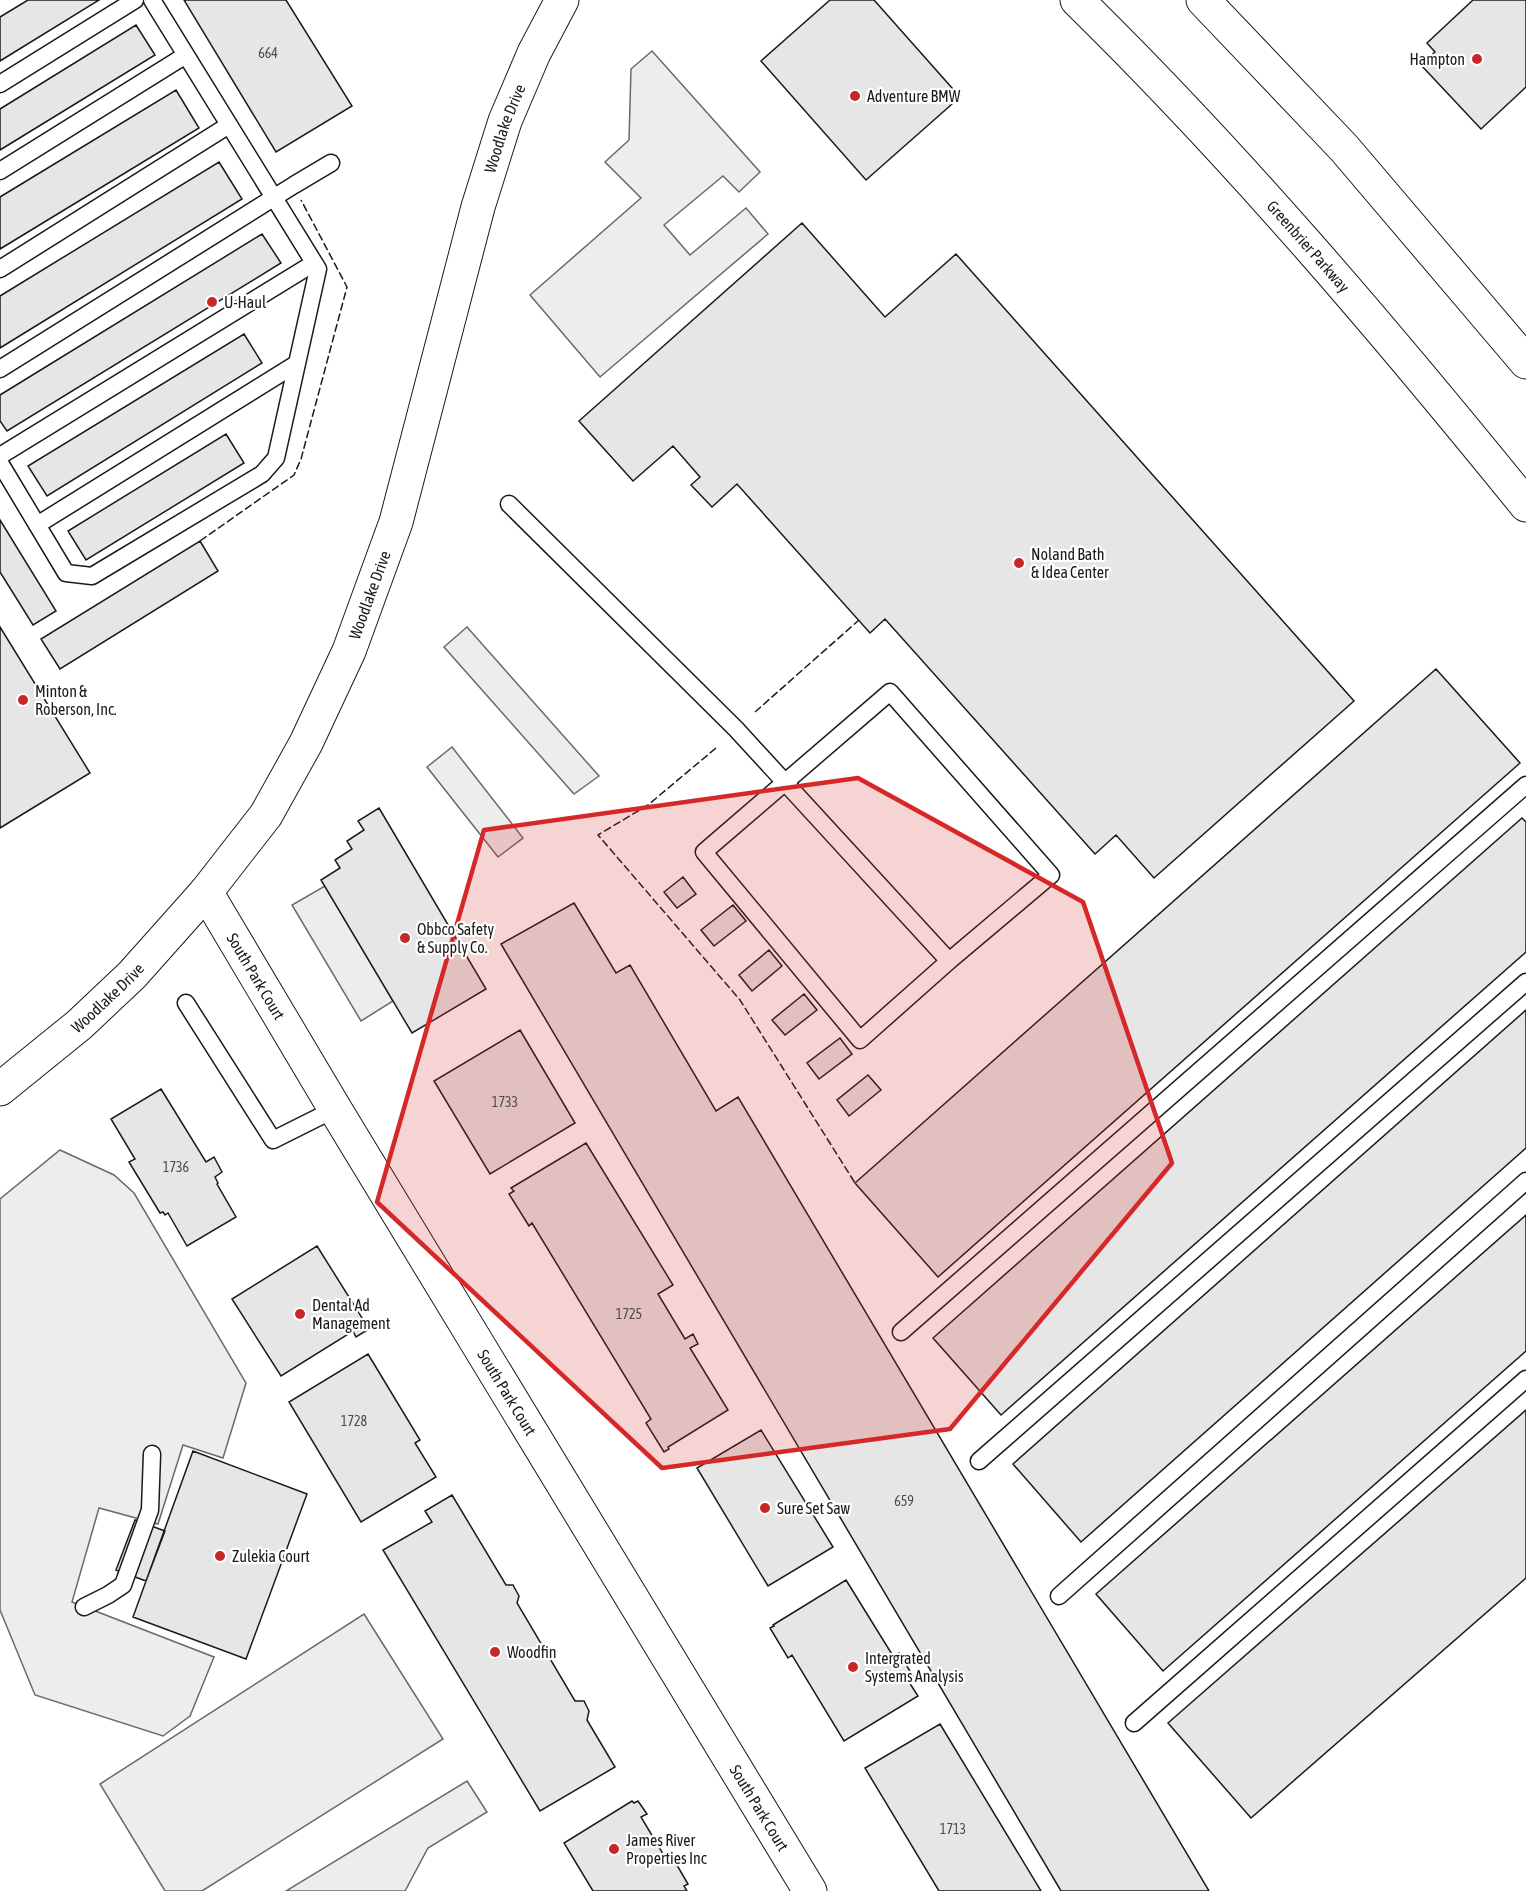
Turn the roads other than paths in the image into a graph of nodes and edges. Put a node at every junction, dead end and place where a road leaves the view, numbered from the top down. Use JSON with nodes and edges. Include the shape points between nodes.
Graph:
{"nodes":[{"id":1,"x":135,"y":0,"type":"edge"},
{"id":2,"x":152,"y":0,"type":"edge"},
{"id":3,"x":562,"y":0,"type":"edge"},
{"id":4,"x":1077,"y":0,"type":"edge"},
{"id":5,"x":1203,"y":0,"type":"edge"},
{"id":6,"x":186,"y":55,"type":"junction"},
{"id":7,"x":0,"y":84,"type":"edge"},
{"id":8,"x":229,"y":125,"type":"junction"},
{"id":9,"x":331,"y":163,"type":"dead end"},
{"id":10,"x":0,"y":171,"type":"edge"},
{"id":11,"x":274,"y":198,"type":"junction"},
{"id":12,"x":314,"y":263,"type":"junction"},
{"id":13,"x":0,"y":269,"type":"edge"},
{"id":14,"x":1526,"y":362,"type":"edge"},
{"id":15,"x":297,"y":364,"type":"junction"},
{"id":16,"x":0,"y":369,"type":"edge"},
{"id":17,"x":0,"y":456,"type":"edge"},
{"id":18,"x":0,"y":463,"type":"edge"},
{"id":19,"x":509,"y":504,"type":"dead end"},
{"id":20,"x":1526,"y":505,"type":"edge"},
{"id":21,"x":37,"y":525,"type":"junction"},
{"id":22,"x":786,"y":783,"type":"junction"},
{"id":23,"x":1526,"y":785,"type":"edge"},
{"id":24,"x":206,"y":892,"type":"junction"},
{"id":25,"x":949,"y":961,"type":"junction"},
{"id":26,"x":1526,"y":982,"type":"edge"},
{"id":27,"x":186,"y":1003,"type":"dead end"},
{"id":28,"x":0,"y":1089,"type":"edge"},
{"id":29,"x":335,"y":1109,"type":"junction"},
{"id":30,"x":1526,"y":1181,"type":"edge"},
{"id":31,"x":901,"y":1332,"type":"dead end"},
{"id":32,"x":1526,"y":1379,"type":"edge"},
{"id":33,"x":152,"y":1454,"type":"dead end"},
{"id":34,"x":979,"y":1461,"type":"dead end"},
{"id":35,"x":1059,"y":1596,"type":"dead end"},
{"id":36,"x":84,"y":1607,"type":"dead end"},
{"id":37,"x":1134,"y":1723,"type":"dead end"},
{"id":38,"x":810,"y":1891,"type":"edge"}],
"edges":[{"from":1,"to":7,"type":"lane"},
{"from":2,"to":6,"type":"lane"},
{"from":3,"to":24,"type":"street","name":"Woodlake Drive","via":[[505,121],[478,207],[396,522],[349,651],[306,743],[266,815]]},
{"from":4,"to":20,"type":"street","name":"Greenbrier Parkway","via":[[1276,209],[1363,307]]},
{"from":5,"to":14,"type":"street","via":[[1344,148]]},
{"from":6,"to":8,"type":"lane"},
{"from":6,"to":10,"type":"lane"},
{"from":8,"to":11,"type":"lane"},
{"from":8,"to":13,"type":"lane"},
{"from":9,"to":11,"type":"lane"},
{"from":11,"to":12,"type":"lane"},
{"from":11,"to":16,"type":"lane"},
{"from":12,"to":15,"type":"lane","via":[[318,269]]},
{"from":12,"to":17,"type":"lane"},
{"from":15,"to":21,"type":"lane"},
{"from":15,"to":21,"type":"lane","via":[[276,458],[262,474],[92,576],[66,573]]},
{"from":18,"to":21,"type":"lane"},
{"from":19,"to":22,"type":"lane"},
{"from":22,"to":25,"type":"lane"},
{"from":22,"to":25,"type":"lane","via":[[704,852],[860,1040]]},
{"from":22,"to":25,"type":"lane","via":[[890,692],[1051,875]]},
{"from":23,"to":31,"type":"lane"},
{"from":24,"to":28,"type":"street","name":"Woodlake Drive","via":[[117,989]]},
{"from":24,"to":29,"type":"street","name":"South Park Court"},
{"from":26,"to":34,"type":"lane"},
{"from":27,"to":29,"type":"lane","via":[[273,1140]]},
{"from":29,"to":38,"type":"street","name":"South Park Court"},
{"from":30,"to":35,"type":"lane"},
{"from":32,"to":37,"type":"lane"},
{"from":33,"to":36,"type":"lane","via":[[150,1510],[123,1585]]}]}
